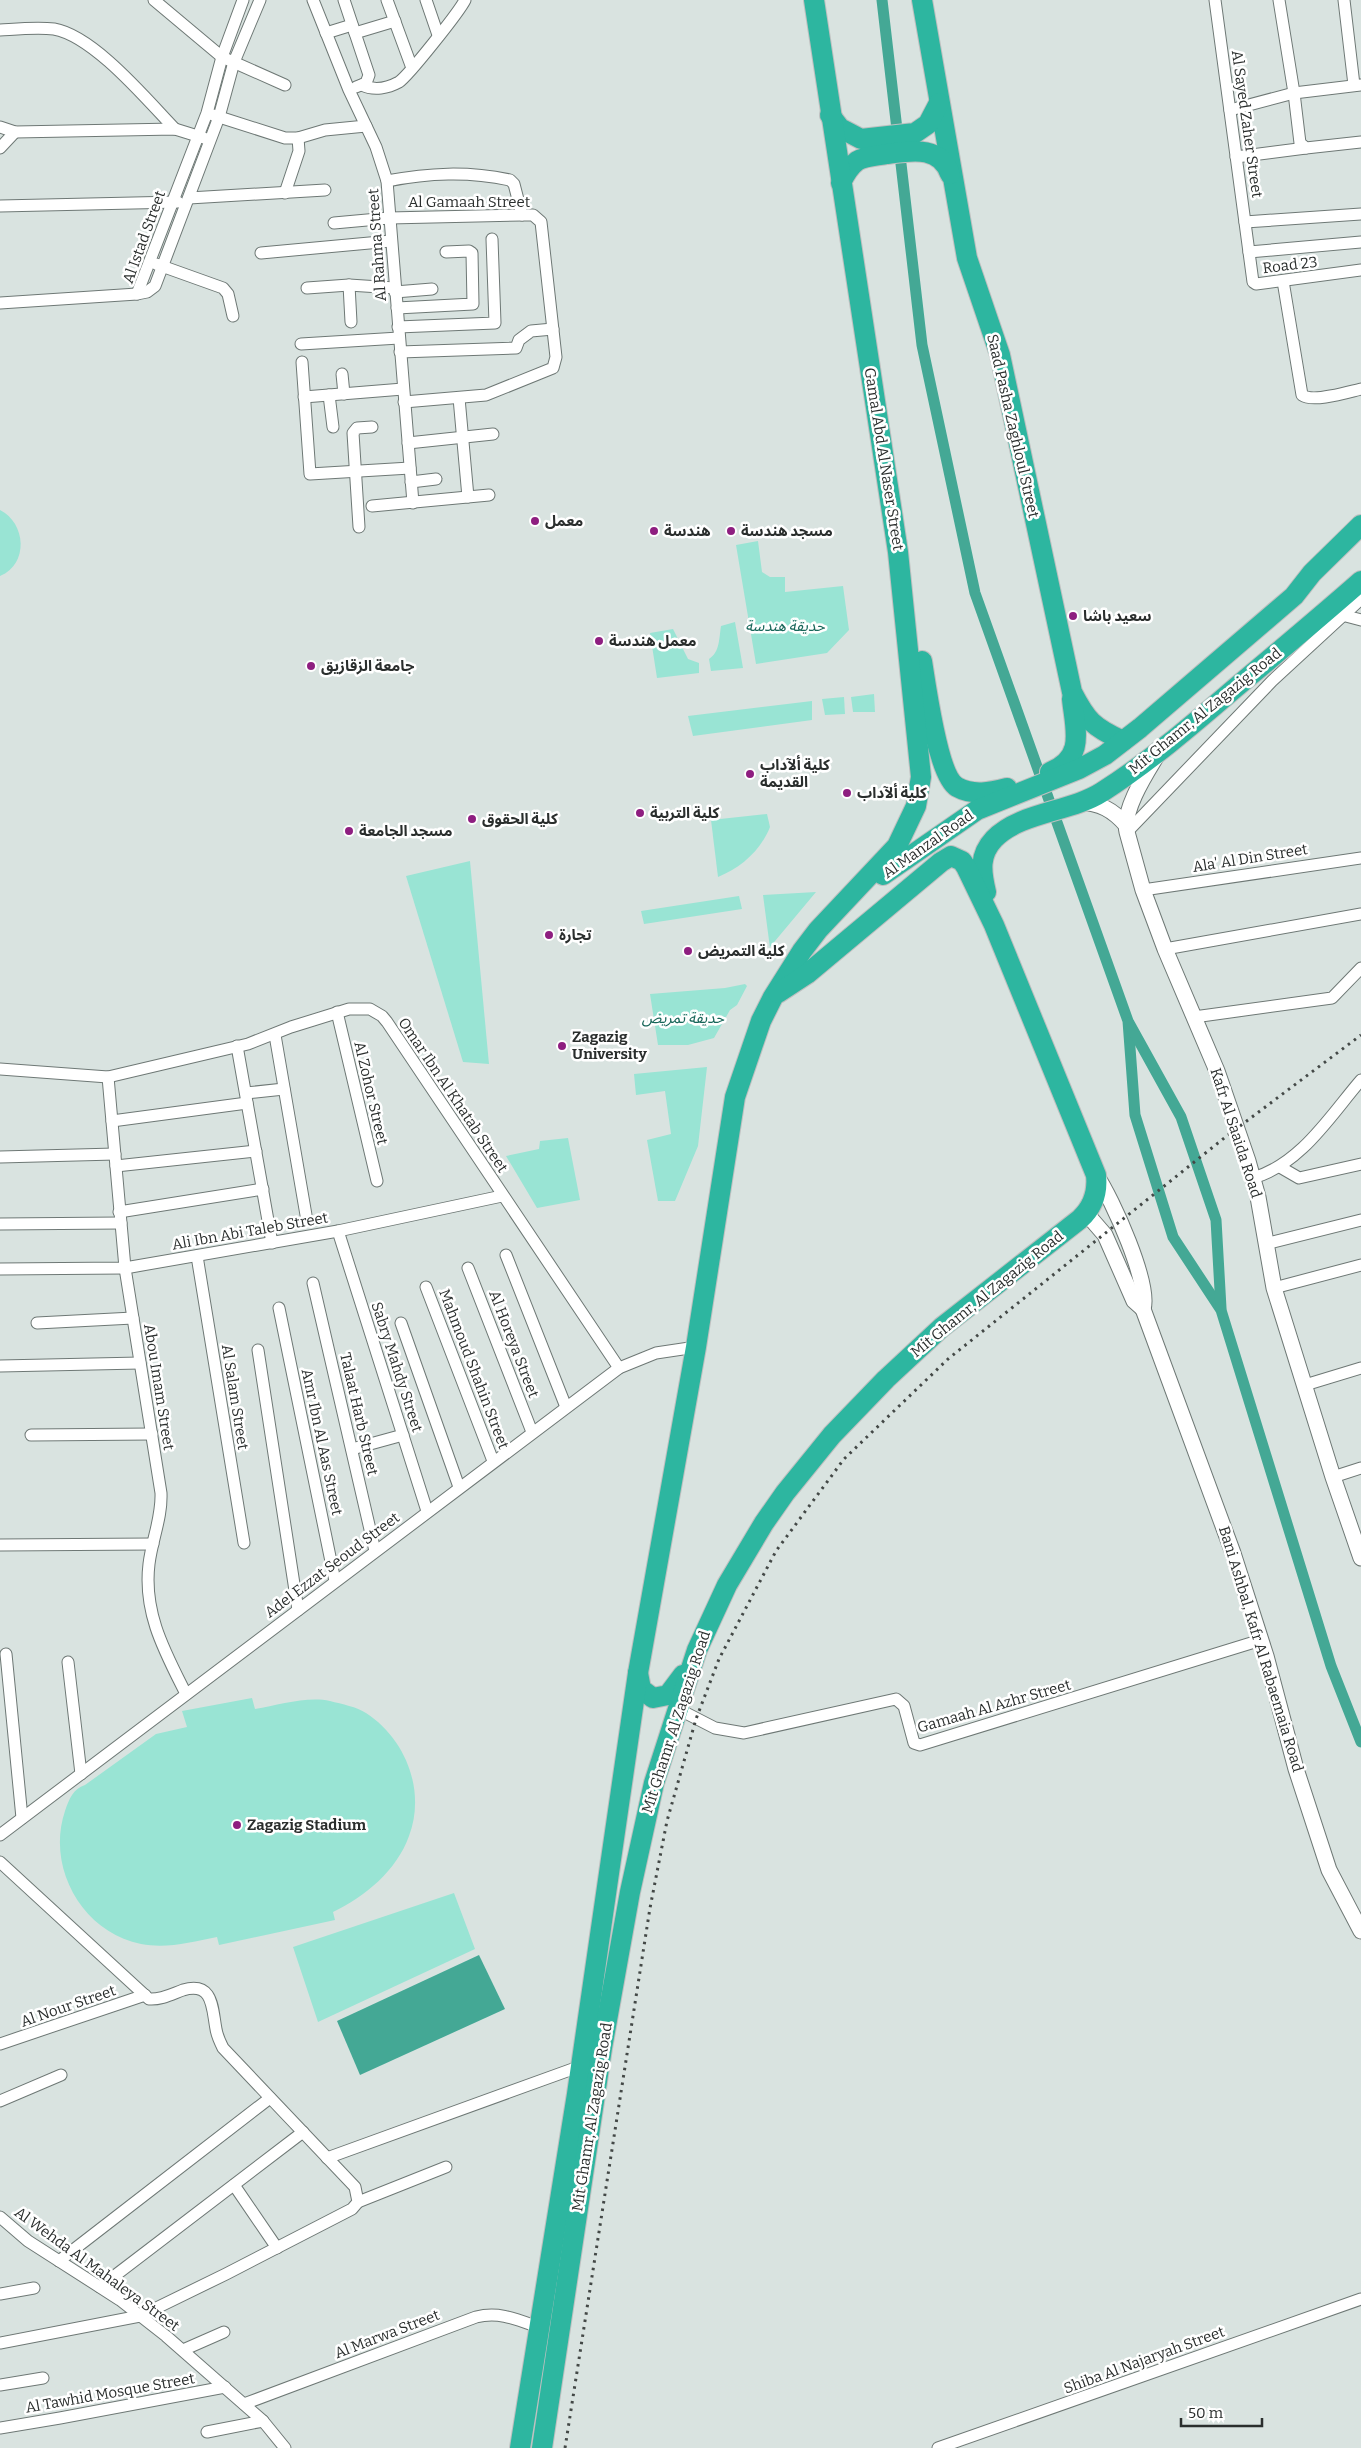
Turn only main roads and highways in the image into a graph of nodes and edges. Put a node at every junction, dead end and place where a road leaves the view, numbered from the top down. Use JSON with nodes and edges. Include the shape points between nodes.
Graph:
{"nodes":[{"id":1,"x":814,"y":0,"type":"edge"},
{"id":2,"x":922,"y":0,"type":"edge"},
{"id":3,"x":939,"y":103,"type":"junction"},
{"id":4,"x":830,"y":115,"type":"junction"},
{"id":5,"x":916,"y":142,"type":"junction"},
{"id":6,"x":862,"y":148,"type":"junction"},
{"id":7,"x":951,"y":178,"type":"junction"},
{"id":8,"x":841,"y":183,"type":"junction"},
{"id":9,"x":1361,"y":525,"type":"edge"},
{"id":10,"x":1358,"y":551,"type":"edge"},
{"id":11,"x":1361,"y":580,"type":"edge"},
{"id":12,"x":902,"y":588,"type":"junction"},
{"id":13,"x":1294,"y":596,"type":"junction"},
{"id":14,"x":1334,"y":614,"type":"junction"},
{"id":15,"x":1072,"y":692,"type":"junction"},
{"id":16,"x":1123,"y":741,"type":"junction"},
{"id":17,"x":1066,"y":769,"type":"junction"},
{"id":18,"x":1007,"y":793,"type":"junction"},
{"id":19,"x":850,"y":897,"type":"junction"},
{"id":20,"x":994,"y":925,"type":"junction"},
{"id":21,"x":773,"y":997,"type":"junction"},
{"id":22,"x":697,"y":1650,"type":"junction"},
{"id":23,"x":638,"y":1673,"type":"junction"},
{"id":24,"x":660,"y":1763,"type":"junction"},
{"id":25,"x":626,"y":1767,"type":"junction"},
{"id":26,"x":520,"y":2448,"type":"edge"},
{"id":27,"x":542,"y":2448,"type":"edge"}],
"edges":[{"from":1,"to":4,"type":"highway","name":"Gamal Abd Al Naser Street"},
{"from":2,"to":3,"type":"highway","name":"Saad Pasha Zaghloul Street"},
{"from":3,"to":5,"type":"highway"},
{"from":3,"to":7,"type":"highway","name":"Saad Pasha Zaghloul Street"},
{"from":4,"to":6,"type":"highway"},
{"from":4,"to":8,"type":"highway","name":"Gamal Abd Al Naser Street"},
{"from":5,"to":6,"type":"highway"},
{"from":5,"to":7,"type":"highway","via":[[943,161]]},
{"from":6,"to":8,"type":"highway"},
{"from":7,"to":15,"type":"highway","name":"Saad Pasha Zaghloul Street","via":[[967,258],[1000,355]]},
{"from":8,"to":12,"type":"highway","name":"Gamal Abd Al Naser Street"},
{"from":9,"to":13,"type":"highway","name":"Mit Ghamr, Al Zagazig Road","via":[[1312,573]]},
{"from":10,"to":13,"type":"highway","name":"Mit Ghamr, Al Zagazig Road"},
{"from":10,"to":14,"type":"highway","name":"Mit Ghamr, Al Zagazig Road","via":[[1336,592]]},
{"from":11,"to":14,"type":"highway","name":"Mit Ghamr, Al Zagazig Road"},
{"from":12,"to":18,"type":"highway","via":[[914,607],[924,675],[948,777],[956,786],[970,792]]},
{"from":12,"to":19,"type":"highway","name":"Gamal Abd Al Naser Street","via":[[921,760],[919,792],[911,820],[897,846]]},
{"from":13,"to":16,"type":"highway","name":"Mit Ghamr, Al Zagazig Road"},
{"from":14,"to":20,"type":"highway","name":"Mit Ghamr, Al Zagazig Road","via":[[1161,751],[1099,794],[1017,824],[996,837],[981,861]]},
{"from":15,"to":16,"type":"highway","name":"Saad Pasha Zaghloul Street","via":[[1085,717],[1102,731]]},
{"from":15,"to":17,"type":"highway","via":[[1076,746]]},
{"from":16,"to":17,"type":"highway","name":"Mit Ghamr, Al Zagazig Road","via":[[1090,764]]},
{"from":17,"to":18,"type":"highway","name":"Mit Ghamr, Al Zagazig Road"},
{"from":18,"to":19,"type":"highway","name":"Al Manzal Road","via":[[961,819]]},
{"from":19,"to":21,"type":"highway","name":"Mit Ghamr, Al Zagazig Road","via":[[802,951]]},
{"from":20,"to":21,"type":"highway","name":"Mit Ghamr, Al Zagazig Road","via":[[966,867],[951,856],[807,974]]},
{"from":20,"to":22,"type":"highway","name":"Mit Ghamr, Al Zagazig Road","via":[[1096,1175],[1096,1195],[1086,1213],[942,1327],[832,1435],[785,1493],[745,1553]]},
{"from":21,"to":23,"type":"highway","name":"Mit Ghamr, Al Zagazig Road","via":[[761,1021],[735,1097],[696,1347]]},
{"from":22,"to":23,"type":"highway","via":[[674,1689],[661,1698],[646,1695],[641,1689]]},
{"from":22,"to":24,"type":"highway","name":"Mit Ghamr, Al Zagazig Road"},
{"from":23,"to":25,"type":"highway","name":"Mit Ghamr, Al Zagazig Road"},
{"from":24,"to":25,"type":"highway","via":[[654,1757],[643,1755]]},
{"from":24,"to":27,"type":"highway","name":"Mit Ghamr, Al Zagazig Road","via":[[642,1830],[611,1998]]},
{"from":25,"to":26,"type":"highway","name":"Mit Ghamr, Al Zagazig Road"}]}
